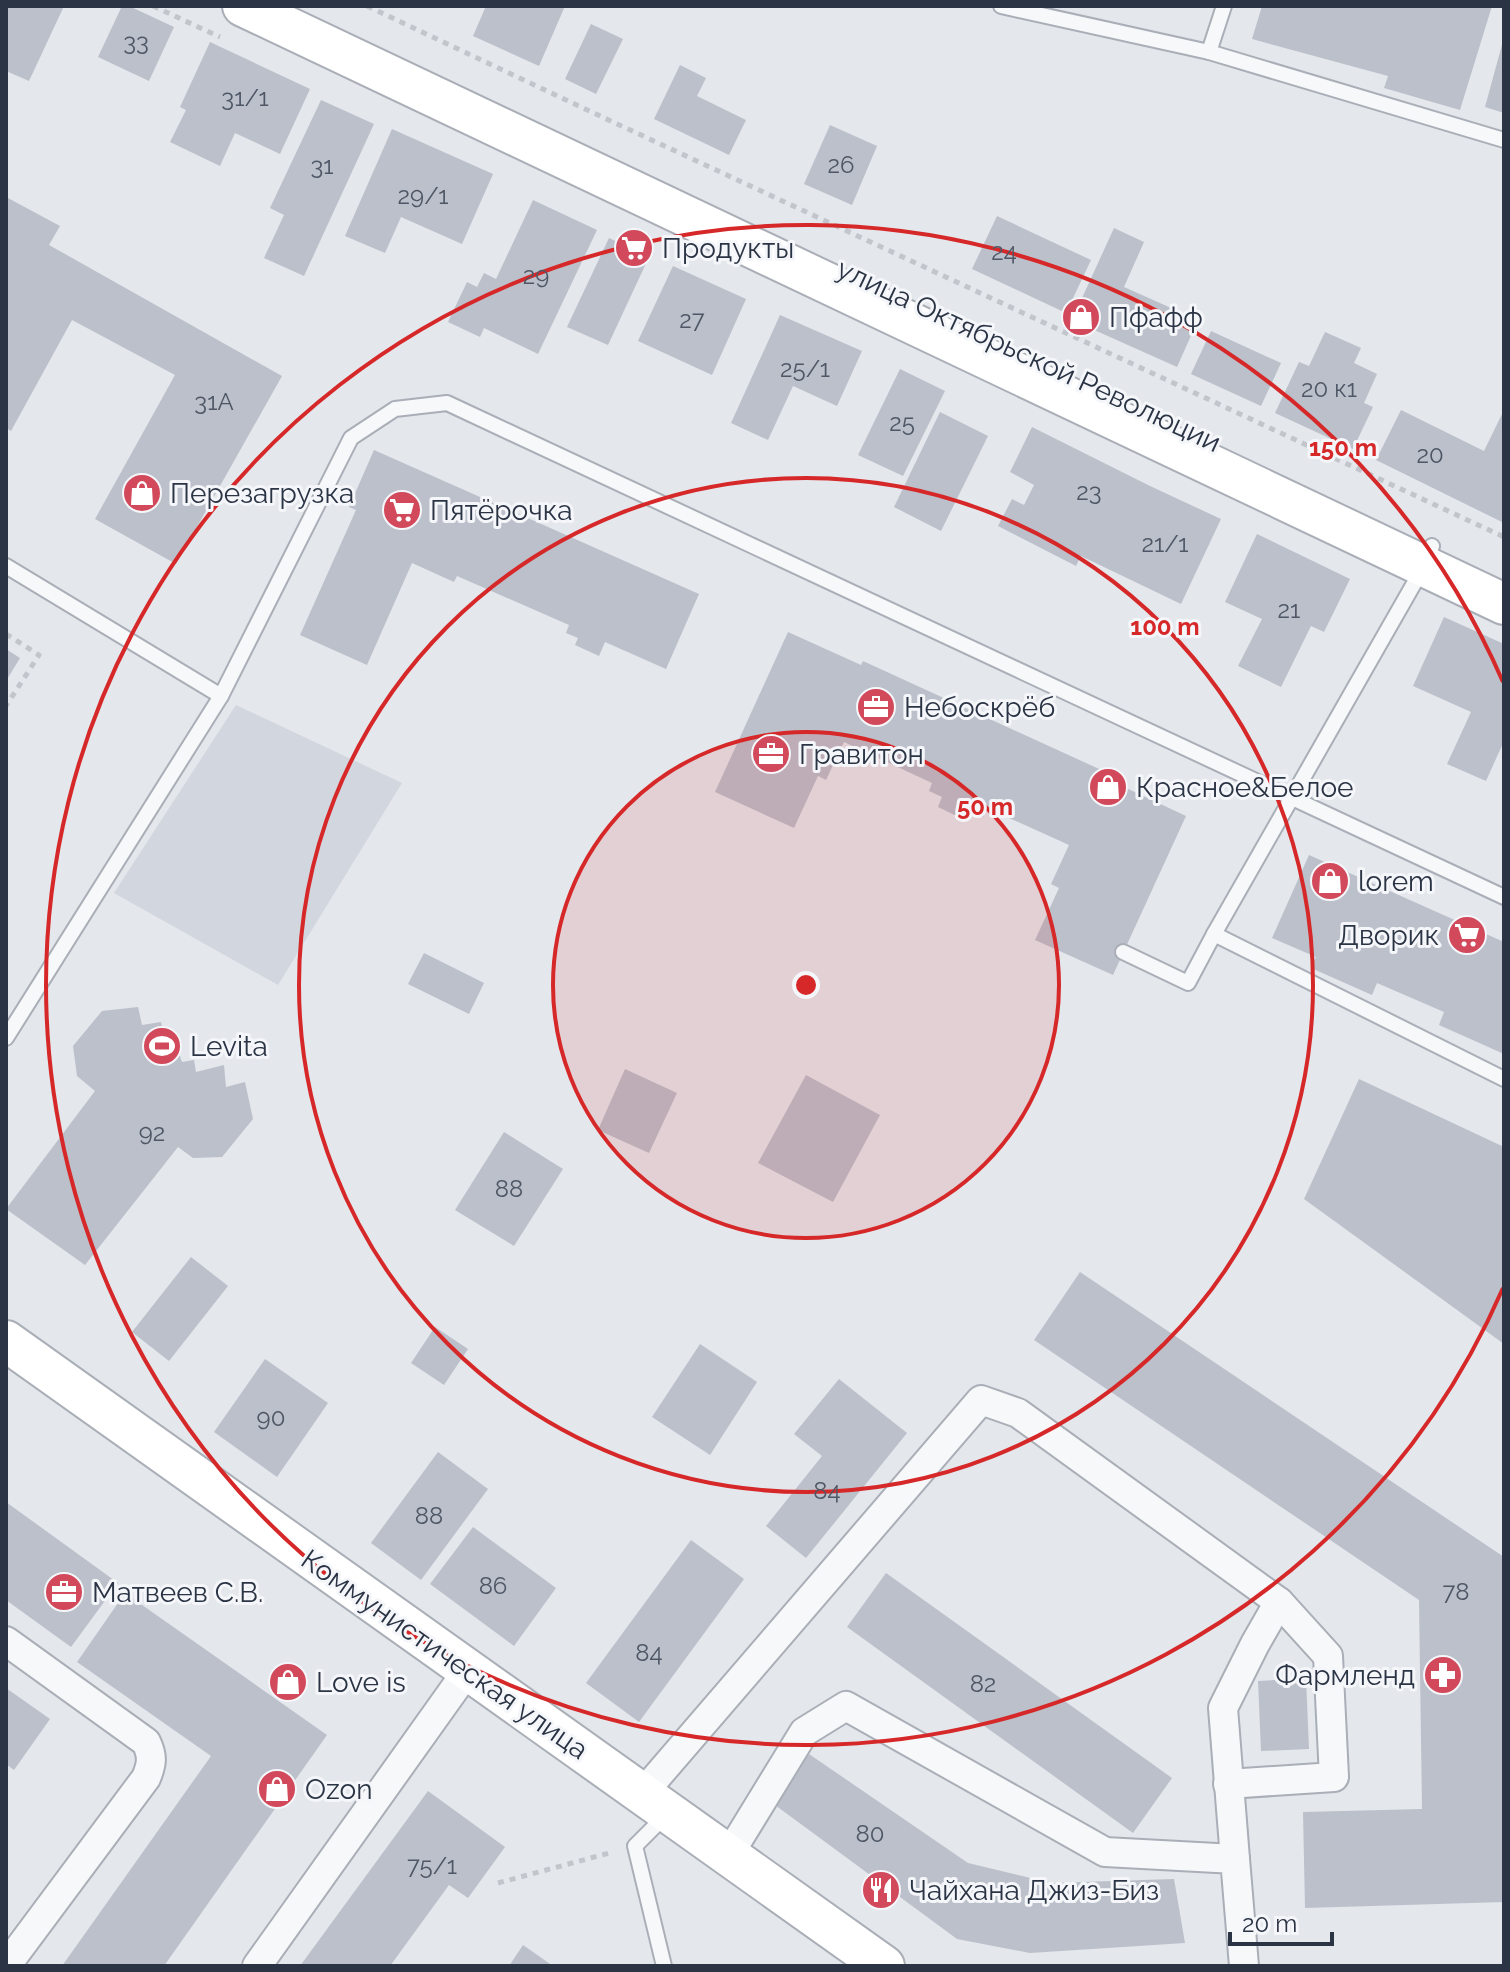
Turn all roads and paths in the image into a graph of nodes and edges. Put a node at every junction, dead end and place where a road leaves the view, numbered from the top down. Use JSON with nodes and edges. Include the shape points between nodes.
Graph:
{"nodes":[{"id":1,"x":243,"y":6,"type":"edge"},
{"id":2,"x":293,"y":6,"type":"edge"},
{"id":3,"x":367,"y":6,"type":"edge"},
{"id":4,"x":1001,"y":6,"type":"edge"},
{"id":5,"x":1224,"y":6,"type":"edge"},
{"id":6,"x":1209,"y":52,"type":"junction"},
{"id":7,"x":1504,"y":140,"type":"edge"},
{"id":8,"x":1504,"y":537,"type":"edge"},
{"id":9,"x":1428,"y":556,"type":"junction"},
{"id":10,"x":6,"y":566,"type":"edge"},
{"id":11,"x":1504,"y":581,"type":"edge"},
{"id":12,"x":1504,"y":604,"type":"edge"},
{"id":13,"x":6,"y":634,"type":"edge"},
{"id":14,"x":221,"y":696,"type":"junction"},
{"id":15,"x":6,"y":706,"type":"edge"},
{"id":16,"x":1292,"y":798,"type":"junction"},
{"id":17,"x":1504,"y":897,"type":"edge"},
{"id":18,"x":1214,"y":934,"type":"junction"},
{"id":19,"x":1123,"y":952,"type":"dead end"},
{"id":20,"x":6,"y":1038,"type":"edge"},
{"id":21,"x":1504,"y":1079,"type":"edge"},
{"id":22,"x":6,"y":1341,"type":"edge"},
{"id":23,"x":1279,"y":1602,"type":"junction"},
{"id":24,"x":6,"y":1641,"type":"edge"},
{"id":25,"x":468,"y":1670,"type":"junction"},
{"id":26,"x":1228,"y":1784,"type":"junction"},
{"id":27,"x":655,"y":1804,"type":"junction"},
{"id":28,"x":635,"y":1846,"type":"junction"},
{"id":29,"x":728,"y":1856,"type":"junction"},
{"id":30,"x":1235,"y":1859,"type":"junction"},
{"id":31,"x":498,"y":1883,"type":"dead end"},
{"id":32,"x":6,"y":1966,"type":"edge"},
{"id":33,"x":257,"y":1966,"type":"edge"},
{"id":34,"x":664,"y":1966,"type":"edge"},
{"id":35,"x":884,"y":1966,"type":"edge"},
{"id":36,"x":1244,"y":1966,"type":"edge"}],
"edges":[{"from":1,"to":9,"type":"street"},
{"from":2,"to":9,"type":"street","name":"улица Октябрьской Революции"},
{"from":3,"to":8,"type":"path"},
{"from":4,"to":6,"type":"lane"},
{"from":5,"to":6,"type":"lane"},
{"from":6,"to":7,"type":"lane"},
{"from":9,"to":11,"type":"street","name":"улица Октябрьской Революции"},
{"from":9,"to":12,"type":"street"},
{"from":9,"to":16,"type":"lane"},
{"from":10,"to":14,"type":"lane"},
{"from":13,"to":15,"type":"path","via":[[39,655]]},
{"from":14,"to":16,"type":"lane","via":[[351,438],[395,409],[447,403]]},
{"from":14,"to":20,"type":"lane"},
{"from":16,"to":17,"type":"lane"},
{"from":16,"to":18,"type":"lane"},
{"from":18,"to":19,"type":"lane","via":[[1188,983]]},
{"from":18,"to":21,"type":"lane"},
{"from":22,"to":25,"type":"street","name":"Коммунистическая улица"},
{"from":23,"to":26,"type":"street","via":[[1223,1708]]},
{"from":23,"to":26,"type":"street","via":[[1328,1656],[1334,1777]]},
{"from":23,"to":27,"type":"street","via":[[1018,1413],[981,1400]]},
{"from":24,"to":32,"type":"street","via":[[146,1742],[152,1765]]},
{"from":25,"to":27,"type":"street","name":"Коммунистическая улица"},
{"from":25,"to":33,"type":"street"},
{"from":26,"to":30,"type":"street"},
{"from":27,"to":28,"type":"lane"},
{"from":27,"to":29,"type":"street","name":"Коммунистическая улица"},
{"from":28,"to":31,"type":"path"},
{"from":28,"to":34,"type":"lane"},
{"from":29,"to":30,"type":"street","via":[[804,1732],[846,1706],[1105,1852]]},
{"from":29,"to":35,"type":"street","name":"Коммунистическая улица"},
{"from":30,"to":36,"type":"street"}]}
